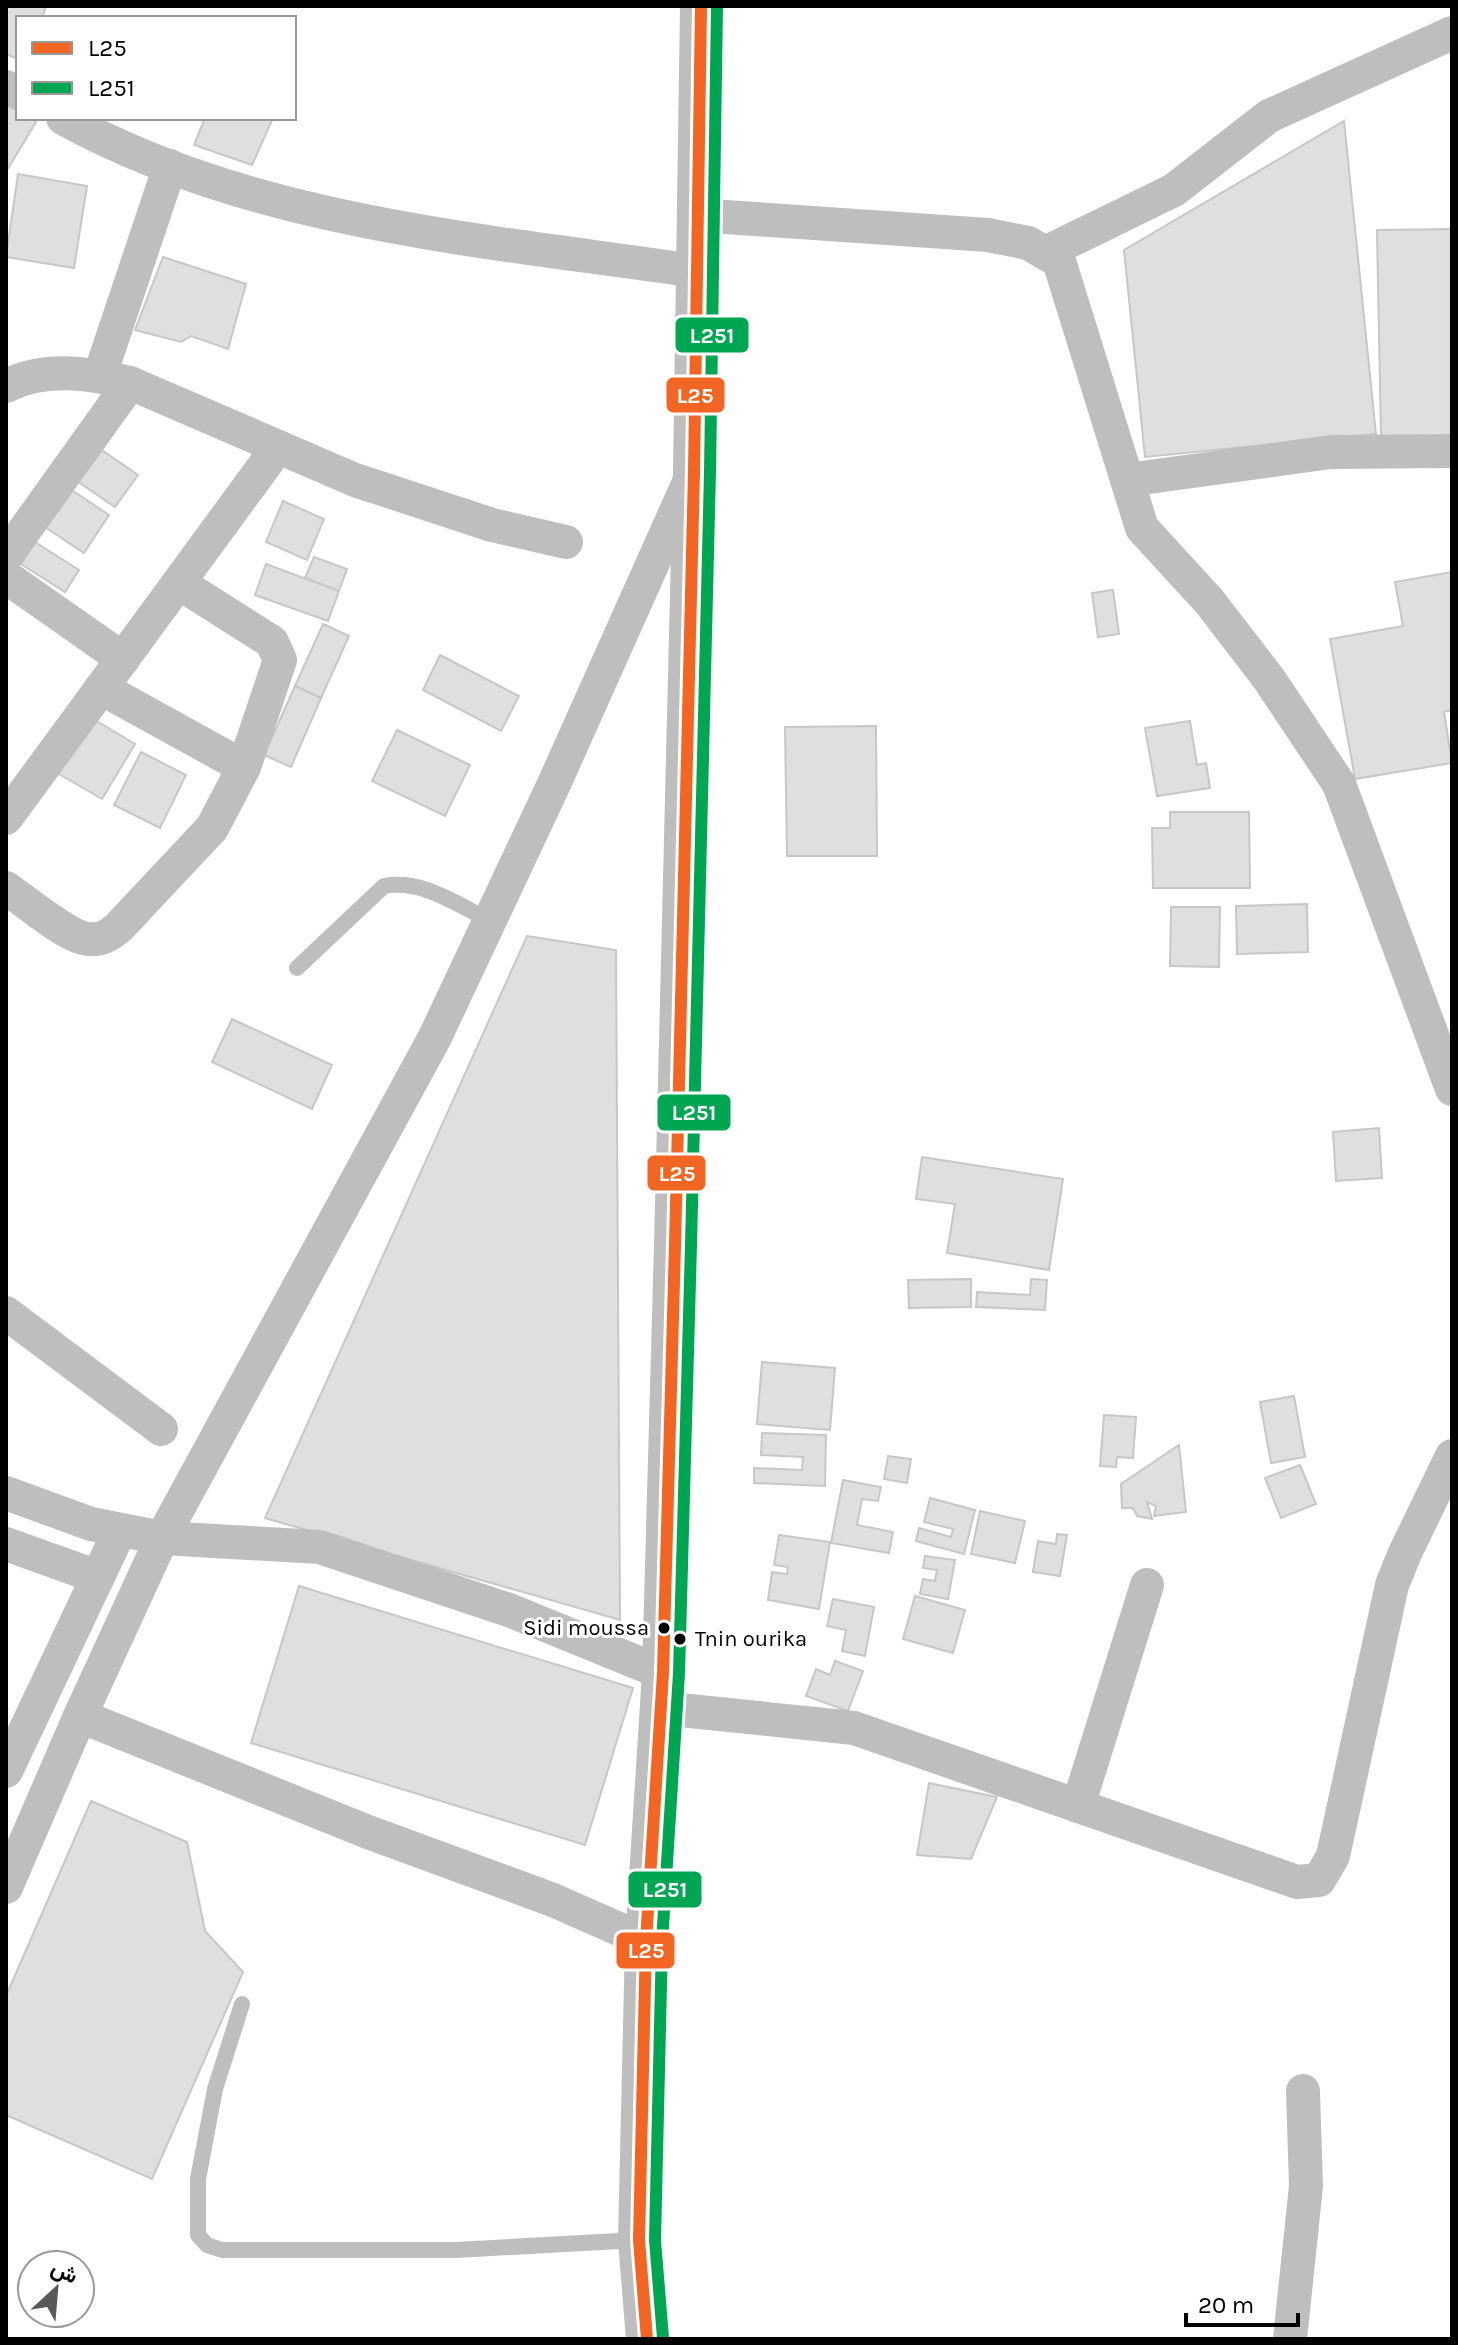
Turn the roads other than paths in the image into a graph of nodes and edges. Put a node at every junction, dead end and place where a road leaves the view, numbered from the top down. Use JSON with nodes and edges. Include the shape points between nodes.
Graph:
{"nodes":[{"id":1,"x":701,"y":6,"type":"edge"},
{"id":2,"x":1452,"y":33,"type":"edge"},
{"id":3,"x":67,"y":120,"type":"edge"},
{"id":4,"x":170,"y":166,"type":"junction"},
{"id":5,"x":697,"y":215,"type":"junction"},
{"id":6,"x":1045,"y":253,"type":"junction"},
{"id":7,"x":695,"y":271,"type":"junction"},
{"id":8,"x":115,"y":379,"type":"junction"},
{"id":9,"x":6,"y":386,"type":"edge"},
{"id":10,"x":278,"y":447,"type":"junction"},
{"id":11,"x":1452,"y":451,"type":"edge"},
{"id":12,"x":694,"y":472,"type":"junction"},
{"id":13,"x":1127,"y":480,"type":"junction"},
{"id":14,"x":566,"y":542,"type":"dead end"},
{"id":15,"x":6,"y":556,"type":"edge"},
{"id":16,"x":6,"y":577,"type":"edge"},
{"id":17,"x":179,"y":583,"type":"junction"},
{"id":18,"x":123,"y":659,"type":"junction"},
{"id":19,"x":101,"y":688,"type":"junction"},
{"id":20,"x":244,"y":767,"type":"junction"},
{"id":21,"x":6,"y":818,"type":"edge"},
{"id":22,"x":6,"y":888,"type":"edge"},
{"id":23,"x":489,"y":920,"type":"junction"},
{"id":24,"x":297,"y":968,"type":"dead end"},
{"id":25,"x":1452,"y":1089,"type":"edge"},
{"id":26,"x":6,"y":1313,"type":"edge"},
{"id":27,"x":161,"y":1429,"type":"dead end"},
{"id":28,"x":1452,"y":1456,"type":"edge"},
{"id":29,"x":6,"y":1493,"type":"edge"},
{"id":30,"x":120,"y":1530,"type":"junction"},
{"id":31,"x":162,"y":1538,"type":"junction"},
{"id":32,"x":6,"y":1544,"type":"edge"},
{"id":33,"x":98,"y":1577,"type":"junction"},
{"id":34,"x":1147,"y":1585,"type":"dead end"},
{"id":35,"x":662,"y":1690,"type":"junction"},
{"id":36,"x":80,"y":1716,"type":"junction"},
{"id":37,"x":6,"y":1771,"type":"edge"},
{"id":38,"x":1078,"y":1806,"type":"junction"},
{"id":39,"x":6,"y":1887,"type":"edge"},
{"id":40,"x":646,"y":1941,"type":"junction"},
{"id":41,"x":242,"y":2004,"type":"dead end"},
{"id":42,"x":1303,"y":2091,"type":"dead end"},
{"id":43,"x":639,"y":2240,"type":"junction"},
{"id":44,"x":647,"y":2339,"type":"edge"},
{"id":45,"x":1290,"y":2339,"type":"edge"}],
"edges":[{"from":1,"to":5,"type":"street"},
{"from":2,"to":6,"type":"street","via":[[1269,116],[1174,190]]},
{"from":3,"to":4,"type":"street"},
{"from":4,"to":7,"type":"street","via":[[289,203],[389,226]]},
{"from":4,"to":8,"type":"street"},
{"from":5,"to":6,"type":"street","via":[[988,235],[1028,243]]},
{"from":5,"to":7,"type":"street"},
{"from":6,"to":13,"type":"street","via":[[1059,261]]},
{"from":7,"to":12,"type":"street"},
{"from":8,"to":9,"type":"street","via":[[29,376]]},
{"from":8,"to":10,"type":"street"},
{"from":8,"to":15,"type":"street"},
{"from":10,"to":14,"type":"street","via":[[418,503]]},
{"from":10,"to":17,"type":"street"},
{"from":11,"to":13,"type":"street","via":[[1331,452]]},
{"from":12,"to":23,"type":"street"},
{"from":12,"to":35,"type":"street"},
{"from":13,"to":25,"type":"street","via":[[1142,528],[1226,623],[1339,784]]},
{"from":16,"to":18,"type":"street"},
{"from":17,"to":18,"type":"street"},
{"from":17,"to":20,"type":"street","via":[[278,650],[279,670]]},
{"from":18,"to":19,"type":"street"},
{"from":19,"to":20,"type":"street"},
{"from":19,"to":21,"type":"street"},
{"from":20,"to":22,"type":"street","via":[[212,828],[111,934],[92,940],[74,935]]},
{"from":23,"to":24,"type":"lane","via":[[420,886],[384,886]]},
{"from":23,"to":31,"type":"street","via":[[435,1037]]},
{"from":26,"to":27,"type":"street"},
{"from":28,"to":38,"type":"street","via":[[1392,1585],[1333,1856],[1319,1880],[1297,1882]]},
{"from":29,"to":30,"type":"street"},
{"from":30,"to":31,"type":"street"},
{"from":30,"to":33,"type":"street"},
{"from":31,"to":35,"type":"street","via":[[320,1547],[509,1610]]},
{"from":31,"to":36,"type":"street"},
{"from":32,"to":33,"type":"street"},
{"from":33,"to":37,"type":"street"},
{"from":34,"to":38,"type":"street"},
{"from":35,"to":38,"type":"street","via":[[854,1728]]},
{"from":35,"to":40,"type":"street"},
{"from":36,"to":39,"type":"street"},
{"from":36,"to":40,"type":"street"},
{"from":40,"to":43,"type":"street"},
{"from":41,"to":43,"type":"lane","via":[[215,2089],[198,2179],[198,2235],[207,2245],[222,2250],[456,2250]]},
{"from":42,"to":45,"type":"street","via":[[1306,2186]]},
{"from":43,"to":44,"type":"street"}]}
